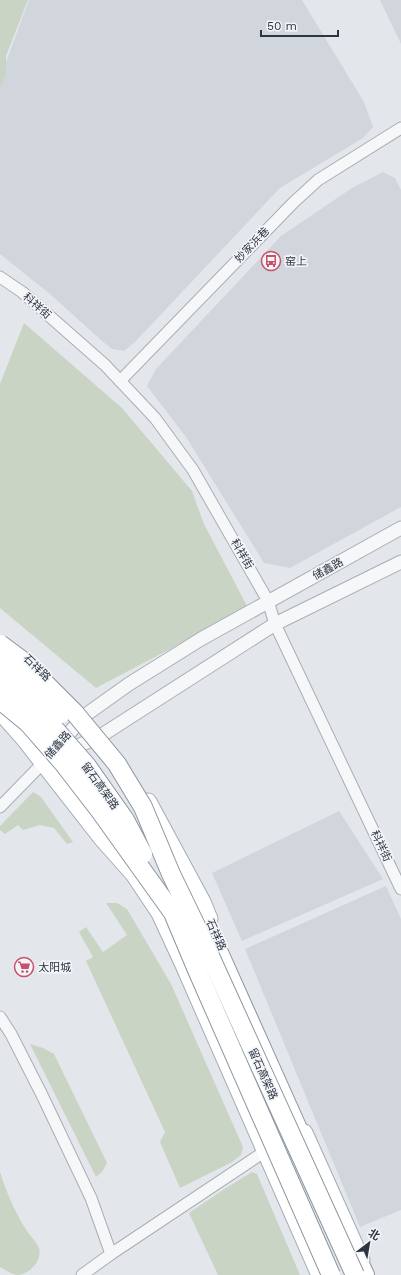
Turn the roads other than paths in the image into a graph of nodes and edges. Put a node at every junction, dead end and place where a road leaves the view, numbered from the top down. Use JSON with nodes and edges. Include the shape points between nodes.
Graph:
{"nodes":[{"id":1,"x":401,"y":128,"type":"edge"},
{"id":2,"x":0,"y":277,"type":"edge"},
{"id":3,"x":120,"y":381,"type":"junction"},
{"id":4,"x":401,"y":528,"type":"edge"},
{"id":5,"x":401,"y":562,"type":"edge"},
{"id":6,"x":268,"y":602,"type":"junction"},
{"id":7,"x":276,"y":624,"type":"junction"},
{"id":8,"x":0,"y":637,"type":"edge"},
{"id":9,"x":0,"y":644,"type":"edge"},
{"id":10,"x":0,"y":664,"type":"edge"},
{"id":11,"x":0,"y":680,"type":"edge"},
{"id":12,"x":0,"y":700,"type":"edge"},
{"id":13,"x":0,"y":711,"type":"edge"},
{"id":14,"x":84,"y":716,"type":"junction"},
{"id":15,"x":102,"y":735,"type":"junction"},
{"id":16,"x":44,"y":762,"type":"junction"},
{"id":17,"x":0,"y":807,"type":"edge"},
{"id":18,"x":144,"y":807,"type":"junction"},
{"id":19,"x":171,"y":874,"type":"junction"},
{"id":20,"x":401,"y":889,"type":"edge"},
{"id":21,"x":173,"y":912,"type":"junction"},
{"id":22,"x":0,"y":1017,"type":"edge"},
{"id":23,"x":266,"y":1150,"type":"junction"},
{"id":24,"x":111,"y":1254,"type":"junction"},
{"id":25,"x":82,"y":1275,"type":"edge"},
{"id":26,"x":320,"y":1275,"type":"edge"},
{"id":27,"x":331,"y":1275,"type":"edge"},
{"id":28,"x":355,"y":1275,"type":"edge"},
{"id":29,"x":365,"y":1275,"type":"edge"},
{"id":30,"x":368,"y":1275,"type":"edge"}],
"edges":[{"from":1,"to":3,"type":"street","name":"妙家浜巷","via":[[318,180]]},
{"from":2,"to":3,"type":"street","name":"科祥街","via":[[22,292]]},
{"from":3,"to":6,"type":"street","name":"科祥街","via":[[155,418],[193,470]]},
{"from":4,"to":6,"type":"street","name":"储鑫路"},
{"from":5,"to":7,"type":"street","name":"储鑫路"},
{"from":6,"to":7,"type":"street","name":"科祥街"},
{"from":6,"to":14,"type":"street","name":"储鑫路","via":[[201,639]]},
{"from":7,"to":15,"type":"street","name":"储鑫路"},
{"from":7,"to":20,"type":"street","name":"科祥街"},
{"from":8,"to":14,"type":"main road","name":"石祥路","via":[[30,660]]},
{"from":9,"to":18,"type":"highway","name":"留石高架路","bridge":true,"via":[[23,661],[74,712],[117,764]]},
{"from":10,"to":19,"type":"highway","name":"留石高架路","bridge":true,"via":[[57,710],[94,754],[131,805]]},
{"from":11,"to":21,"type":"highway","name":"留石高架路","bridge":true,"via":[[47,720],[87,766],[125,820]]},
{"from":12,"to":21,"type":"highway","name":"留石高架路","bridge":true,"via":[[28,723],[63,763]]},
{"from":13,"to":16,"type":"main road"},
{"from":14,"to":15,"type":"main road","name":"石祥路"},
{"from":14,"to":16,"type":"street","name":"储鑫路"},
{"from":15,"to":16,"type":"street","name":"储鑫路"},
{"from":15,"to":30,"type":"main road","name":"石祥路","via":[[125,762],[202,902]]},
{"from":16,"to":17,"type":"street"},
{"from":16,"to":23,"type":"main road","via":[[102,838],[134,874],[160,912]]},
{"from":18,"to":19,"type":"highway","name":"留石高架路","bridge":true},
{"from":18,"to":29,"type":"highway","bridge":true,"via":[[212,937]]},
{"from":19,"to":28,"type":"highway","name":"留石高架路","bridge":true,"via":[[204,941]]},
{"from":21,"to":27,"type":"highway","name":"留石高架路","bridge":true},
{"from":22,"to":24,"type":"street","via":[[42,1095],[91,1198]]},
{"from":23,"to":24,"type":"street"},
{"from":23,"to":26,"type":"main road"},
{"from":24,"to":25,"type":"street"}]}
